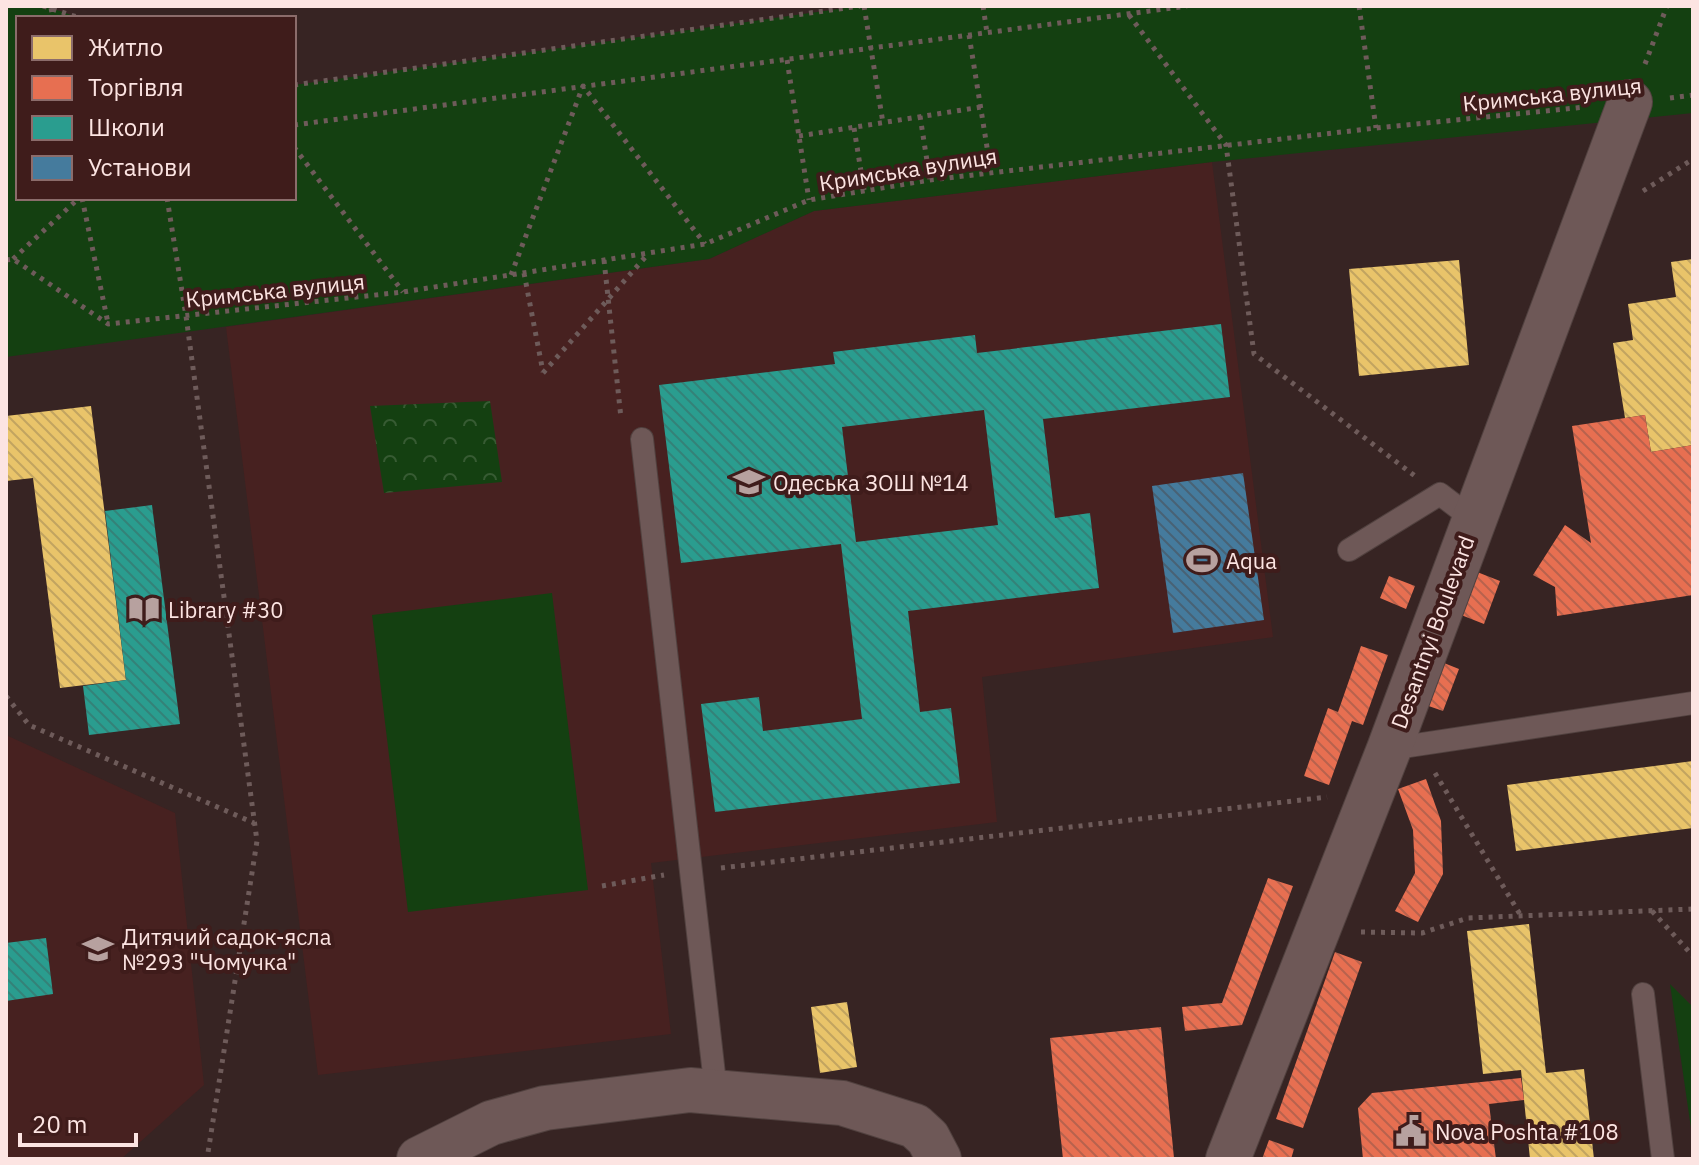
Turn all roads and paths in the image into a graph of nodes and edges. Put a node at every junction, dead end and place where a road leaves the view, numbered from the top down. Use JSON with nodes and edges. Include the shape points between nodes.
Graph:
{"nodes":[{"id":1,"x":43,"y":6,"type":"edge"},
{"id":2,"x":862,"y":6,"type":"edge"},
{"id":3,"x":983,"y":6,"type":"edge"},
{"id":4,"x":1187,"y":6,"type":"edge"},
{"id":5,"x":1359,"y":6,"type":"edge"},
{"id":6,"x":1667,"y":6,"type":"edge"},
{"id":7,"x":51,"y":8,"type":"junction"},
{"id":8,"x":1129,"y":15,"type":"junction"},
{"id":9,"x":53,"y":16,"type":"edge"},
{"id":10,"x":74,"y":16,"type":"edge"},
{"id":11,"x":987,"y":33,"type":"junction"},
{"id":12,"x":969,"y":35,"type":"junction"},
{"id":13,"x":870,"y":48,"type":"junction"},
{"id":14,"x":787,"y":60,"type":"junction"},
{"id":15,"x":296,"y":85,"type":"edge"},
{"id":16,"x":583,"y":86,"type":"junction"},
{"id":17,"x":1693,"y":95,"type":"edge"},
{"id":18,"x":1630,"y":102,"type":"junction"},
{"id":19,"x":981,"y":107,"type":"junction"},
{"id":20,"x":920,"y":116,"type":"junction"},
{"id":21,"x":883,"y":123,"type":"junction"},
{"id":22,"x":296,"y":125,"type":"edge"},
{"id":23,"x":854,"y":128,"type":"junction"},
{"id":24,"x":1376,"y":128,"type":"junction"},
{"id":25,"x":799,"y":136,"type":"junction"},
{"id":26,"x":1226,"y":145,"type":"junction"},
{"id":27,"x":296,"y":150,"type":"edge"},
{"id":28,"x":991,"y":172,"type":"junction"},
{"id":29,"x":930,"y":180,"type":"junction"},
{"id":30,"x":864,"y":190,"type":"junction"},
{"id":31,"x":79,"y":200,"type":"edge"},
{"id":32,"x":81,"y":200,"type":"edge"},
{"id":33,"x":167,"y":200,"type":"edge"},
{"id":34,"x":809,"y":200,"type":"junction"},
{"id":35,"x":705,"y":244,"type":"junction"},
{"id":36,"x":648,"y":253,"type":"junction"},
{"id":37,"x":10,"y":260,"type":"edge"},
{"id":38,"x":524,"y":273,"type":"junction"},
{"id":39,"x":511,"y":275,"type":"junction"},
{"id":40,"x":403,"y":292,"type":"junction"},
{"id":41,"x":186,"y":316,"type":"junction"},
{"id":42,"x":108,"y":324,"type":"junction"},
{"id":43,"x":642,"y":439,"type":"dead end"},
{"id":44,"x":1440,"y":494,"type":"junction"},
{"id":45,"x":1474,"y":520,"type":"junction"},
{"id":46,"x":1349,"y":550,"type":"dead end"},
{"id":47,"x":6,"y":696,"type":"edge"},
{"id":48,"x":1693,"y":703,"type":"edge"},
{"id":49,"x":1403,"y":747,"type":"junction"},
{"id":50,"x":1372,"y":792,"type":"junction"},
{"id":51,"x":254,"y":823,"type":"junction"},
{"id":52,"x":716,"y":868,"type":"dead end"},
{"id":53,"x":669,"y":874,"type":"dead end"},
{"id":54,"x":602,"y":886,"type":"dead end"},
{"id":55,"x":1693,"y":909,"type":"edge"},
{"id":56,"x":1652,"y":911,"type":"junction"},
{"id":57,"x":1521,"y":916,"type":"junction"},
{"id":58,"x":1317,"y":932,"type":"junction"},
{"id":59,"x":1693,"y":956,"type":"edge"},
{"id":60,"x":1643,"y":994,"type":"dead end"},
{"id":61,"x":716,"y":1092,"type":"junction"},
{"id":62,"x":207,"y":1159,"type":"edge"},
{"id":63,"x":419,"y":1159,"type":"edge"},
{"id":64,"x":939,"y":1159,"type":"edge"},
{"id":65,"x":1228,"y":1159,"type":"edge"},
{"id":66,"x":1663,"y":1159,"type":"edge"}],
"edges":[{"from":1,"to":7,"type":"path"},
{"from":2,"to":13,"type":"path"},
{"from":2,"to":15,"type":"path"},
{"from":3,"to":11,"type":"path"},
{"from":4,"to":8,"type":"path"},
{"from":5,"to":24,"type":"path"},
{"from":6,"to":18,"type":"path"},
{"from":7,"to":9,"type":"path"},
{"from":7,"to":10,"type":"path"},
{"from":8,"to":11,"type":"path"},
{"from":8,"to":26,"type":"path"},
{"from":11,"to":12,"type":"path"},
{"from":12,"to":13,"type":"path"},
{"from":12,"to":19,"type":"path"},
{"from":13,"to":14,"type":"path"},
{"from":13,"to":21,"type":"path"},
{"from":14,"to":16,"type":"path"},
{"from":14,"to":25,"type":"path"},
{"from":16,"to":22,"type":"path"},
{"from":16,"to":35,"type":"path"},
{"from":16,"to":39,"type":"path"},
{"from":17,"to":18,"type":"path","name":"Кримська вулиця"},
{"from":18,"to":24,"type":"path","name":"Кримська вулиця"},
{"from":18,"to":45,"type":"street","name":"Desantnyi Boulevard"},
{"from":19,"to":20,"type":"path"},
{"from":19,"to":28,"type":"path"},
{"from":20,"to":21,"type":"path"},
{"from":20,"to":29,"type":"path"},
{"from":21,"to":23,"type":"path"},
{"from":23,"to":25,"type":"path"},
{"from":23,"to":30,"type":"path"},
{"from":24,"to":26,"type":"path","name":"Кримська вулиця"},
{"from":25,"to":34,"type":"path"},
{"from":26,"to":28,"type":"path","name":"Кримська вулиця"},
{"from":26,"to":44,"type":"path","via":[[1254,354]]},
{"from":27,"to":40,"type":"path"},
{"from":28,"to":29,"type":"path","name":"Кримська вулиця"},
{"from":29,"to":30,"type":"path","name":"Кримська вулиця"},
{"from":30,"to":34,"type":"path","name":"Кримська вулиця"},
{"from":31,"to":37,"type":"path"},
{"from":32,"to":42,"type":"path"},
{"from":33,"to":41,"type":"path"},
{"from":34,"to":35,"type":"path","name":"Кримська вулиця"},
{"from":35,"to":36,"type":"path","name":"Кримська вулиця"},
{"from":36,"to":38,"type":"path","name":"Кримська вулиця"},
{"from":36,"to":38,"type":"path","via":[[543,373]]},
{"from":37,"to":42,"type":"path"},
{"from":38,"to":39,"type":"path","name":"Кримська вулиця"},
{"from":39,"to":40,"type":"path","name":"Кримська вулиця"},
{"from":40,"to":41,"type":"path","name":"Кримська вулиця"},
{"from":41,"to":42,"type":"path","name":"Кримська вулиця"},
{"from":41,"to":51,"type":"path"},
{"from":43,"to":61,"type":"lane"},
{"from":44,"to":45,"type":"lane"},
{"from":44,"to":46,"type":"lane"},
{"from":45,"to":49,"type":"street","name":"Desantnyi Boulevard"},
{"from":47,"to":51,"type":"path","via":[[29,725]]},
{"from":48,"to":49,"type":"lane"},
{"from":49,"to":50,"type":"street","name":"Desantnyi Boulevard"},
{"from":49,"to":57,"type":"path"},
{"from":50,"to":52,"type":"path"},
{"from":50,"to":58,"type":"street","name":"Desantnyi Boulevard"},
{"from":51,"to":62,"type":"path","via":[[257,841]]},
{"from":53,"to":54,"type":"path"},
{"from":55,"to":56,"type":"path"},
{"from":56,"to":57,"type":"path"},
{"from":56,"to":59,"type":"path"},
{"from":57,"to":58,"type":"path","via":[[1468,918],[1422,933]]},
{"from":58,"to":65,"type":"street","name":"Desantnyi Boulevard"},
{"from":60,"to":66,"type":"lane"},
{"from":61,"to":63,"type":"street","via":[[690,1090],[545,1108],[491,1123]]},
{"from":61,"to":64,"type":"street","via":[[842,1103],[894,1118],[915,1126]]}]}
